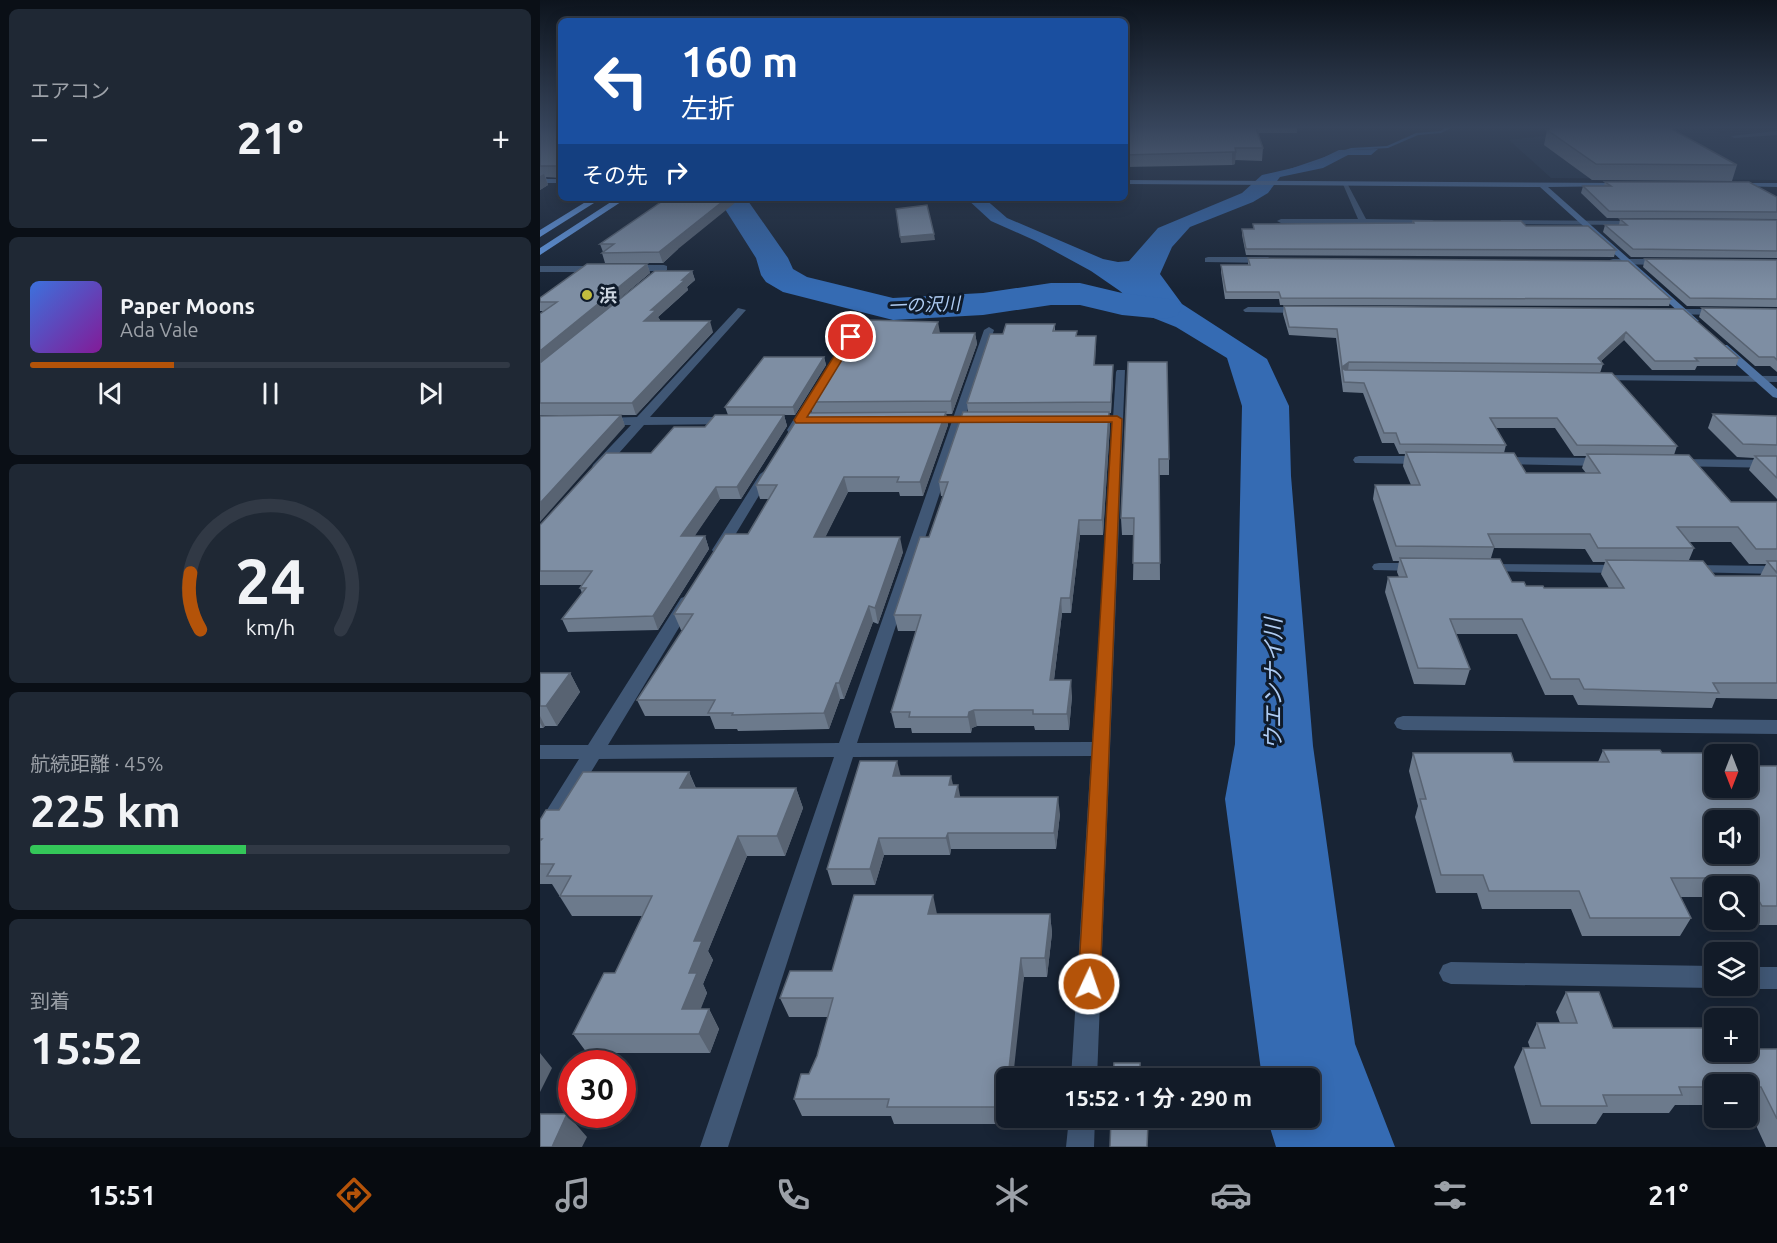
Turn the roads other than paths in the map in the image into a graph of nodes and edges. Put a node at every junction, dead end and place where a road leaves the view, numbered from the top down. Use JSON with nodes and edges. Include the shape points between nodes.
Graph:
{"nodes":[{"id":1,"x":1128,"y":182,"type":"edge"},
{"id":2,"x":1344,"y":183,"type":"junction"},
{"id":3,"x":1542,"y":185,"type":"junction"},
{"id":4,"x":1628,"y":185,"type":"edge"},
{"id":5,"x":1730,"y":185,"type":"edge"},
{"id":6,"x":1777,"y":185,"type":"edge"},
{"id":7,"x":593,"y":201,"type":"edge"},
{"id":8,"x":618,"y":201,"type":"edge"},
{"id":9,"x":1281,"y":220,"type":"dead end"},
{"id":10,"x":1363,"y":221,"type":"junction"},
{"id":11,"x":1444,"y":222,"type":"edge"},
{"id":12,"x":1490,"y":222,"type":"edge"},
{"id":13,"x":1583,"y":222,"type":"junction"},
{"id":14,"x":1651,"y":223,"type":"edge"},
{"id":15,"x":540,"y":234,"type":"edge"},
{"id":16,"x":540,"y":252,"type":"edge"},
{"id":17,"x":1208,"y":260,"type":"dead end"},
{"id":18,"x":1278,"y":260,"type":"edge"},
{"id":19,"x":1605,"y":262,"type":"edge"},
{"id":20,"x":1628,"y":262,"type":"junction"},
{"id":21,"x":1674,"y":262,"type":"edge"},
{"id":22,"x":619,"y":268,"type":"edge"},
{"id":23,"x":540,"y":269,"type":"edge"},
{"id":24,"x":608,"y":269,"type":"edge"},
{"id":25,"x":638,"y":291,"type":"edge"},
{"id":26,"x":741,"y":310,"type":"dead end"},
{"id":27,"x":1248,"y":310,"type":"dead end"},
{"id":28,"x":1318,"y":310,"type":"edge"},
{"id":29,"x":1659,"y":312,"type":"edge"},
{"id":30,"x":1683,"y":312,"type":"junction"},
{"id":31,"x":1730,"y":312,"type":"edge"},
{"id":32,"x":1700,"y":327,"type":"edge"},
{"id":33,"x":989,"y":330,"type":"dead end"},
{"id":34,"x":851,"y":337,"type":"edge"},
{"id":35,"x":1716,"y":341,"type":"edge"},
{"id":36,"x":1121,"y":372,"type":"dead end"},
{"id":37,"x":1583,"y":378,"type":"edge"},
{"id":38,"x":1758,"y":379,"type":"junction"},
{"id":39,"x":1777,"y":379,"type":"edge"},
{"id":40,"x":1777,"y":395,"type":"edge"},
{"id":41,"x":743,"y":420,"type":"edge"},
{"id":42,"x":585,"y":421,"type":"edge"},
{"id":43,"x":641,"y":421,"type":"junction"},
{"id":44,"x":787,"y":440,"type":"edge"},
{"id":45,"x":774,"y":460,"type":"edge"},
{"id":46,"x":1359,"y":460,"type":"dead end"},
{"id":47,"x":1442,"y":460,"type":"edge"},
{"id":48,"x":1490,"y":461,"type":"edge"},
{"id":49,"x":1622,"y":462,"type":"edge"},
{"id":50,"x":1658,"y":462,"type":"edge"},
{"id":51,"x":1777,"y":464,"type":"edge"},
{"id":52,"x":587,"y":481,"type":"edge"},
{"id":53,"x":712,"y":561,"type":"edge"},
{"id":54,"x":1379,"y":567,"type":"dead end"},
{"id":55,"x":1437,"y":567,"type":"edge"},
{"id":56,"x":1472,"y":567,"type":"edge"},
{"id":57,"x":1636,"y":569,"type":"edge"},
{"id":58,"x":1672,"y":569,"type":"edge"},
{"id":59,"x":1777,"y":570,"type":"edge"},
{"id":60,"x":693,"y":591,"type":"edge"},
{"id":61,"x":1403,"y":723,"type":"dead end"},
{"id":62,"x":1777,"y":727,"type":"edge"},
{"id":63,"x":846,"y":749,"type":"junction"},
{"id":64,"x":1101,"y":749,"type":"junction"},
{"id":65,"x":540,"y":752,"type":"edge"},
{"id":66,"x":594,"y":752,"type":"junction"},
{"id":67,"x":540,"y":838,"type":"edge"},
{"id":68,"x":1451,"y":973,"type":"dead end"},
{"id":69,"x":1704,"y":977,"type":"edge"},
{"id":70,"x":1758,"y":978,"type":"edge"},
{"id":71,"x":1777,"y":978,"type":"edge"},
{"id":72,"x":1085,"y":1068,"type":"edge"},
{"id":73,"x":1081,"y":1128,"type":"edge"},
{"id":74,"x":714,"y":1147,"type":"edge"},
{"id":75,"x":1080,"y":1147,"type":"edge"}],
"edges":[{"from":1,"to":2,"type":"street"},
{"from":2,"to":3,"type":"street"},
{"from":2,"to":10,"type":"street"},
{"from":3,"to":4,"type":"street"},
{"from":3,"to":13,"type":"street"},
{"from":5,"to":6,"type":"street"},
{"from":7,"to":15,"type":"highway"},
{"from":8,"to":16,"type":"highway"},
{"from":9,"to":10,"type":"street"},
{"from":10,"to":11,"type":"street"},
{"from":12,"to":13,"type":"street"},
{"from":13,"to":14,"type":"street"},
{"from":13,"to":20,"type":"street"},
{"from":17,"to":18,"type":"street"},
{"from":19,"to":20,"type":"street"},
{"from":20,"to":21,"type":"street"},
{"from":20,"to":30,"type":"street"},
{"from":22,"to":25,"type":"street","via":[[664,268]]},
{"from":23,"to":24,"type":"street"},
{"from":26,"to":43,"type":"street"},
{"from":27,"to":28,"type":"street"},
{"from":29,"to":30,"type":"street"},
{"from":30,"to":31,"type":"street"},
{"from":30,"to":32,"type":"street"},
{"from":33,"to":63,"type":"street"},
{"from":34,"to":44,"type":"street"},
{"from":35,"to":38,"type":"street"},
{"from":36,"to":64,"type":"street","via":[[1111,419]]},
{"from":37,"to":38,"type":"street"},
{"from":38,"to":39,"type":"street"},
{"from":38,"to":40,"type":"street"},
{"from":41,"to":43,"type":"street"},
{"from":42,"to":43,"type":"street"},
{"from":43,"to":52,"type":"street"},
{"from":45,"to":53,"type":"street"},
{"from":46,"to":47,"type":"street"},
{"from":48,"to":49,"type":"street"},
{"from":50,"to":51,"type":"street"},
{"from":54,"to":55,"type":"street"},
{"from":56,"to":57,"type":"street"},
{"from":58,"to":59,"type":"street"},
{"from":60,"to":66,"type":"street"},
{"from":61,"to":62,"type":"street"},
{"from":63,"to":64,"type":"street"},
{"from":63,"to":66,"type":"street"},
{"from":63,"to":74,"type":"street"},
{"from":64,"to":72,"type":"street"},
{"from":65,"to":66,"type":"street"},
{"from":66,"to":67,"type":"street"},
{"from":68,"to":69,"type":"street"},
{"from":70,"to":71,"type":"street"},
{"from":73,"to":75,"type":"street"}]}
